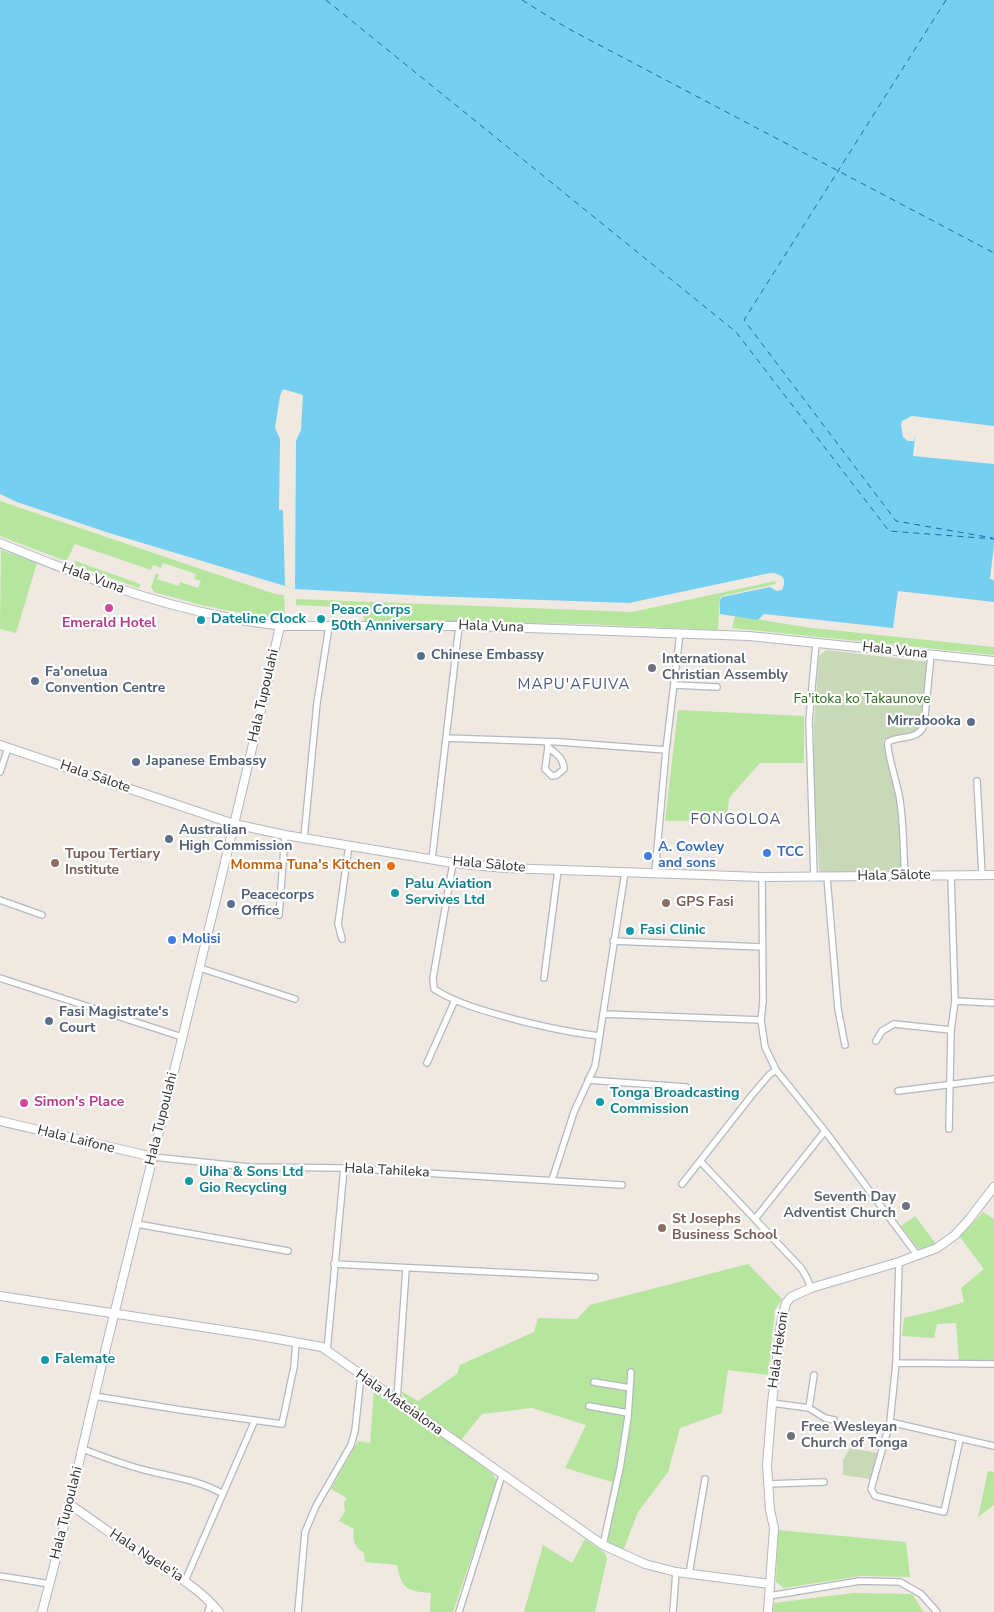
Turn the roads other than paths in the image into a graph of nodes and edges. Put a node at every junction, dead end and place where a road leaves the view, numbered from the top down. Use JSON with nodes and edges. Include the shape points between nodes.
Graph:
{"nodes":[{"id":1,"x":0,"y":544,"type":"edge"},
{"id":2,"x":280,"y":626,"type":"junction"},
{"id":3,"x":329,"y":626,"type":"junction"},
{"id":4,"x":459,"y":626,"type":"junction"},
{"id":5,"x":680,"y":633,"type":"junction"},
{"id":6,"x":816,"y":643,"type":"junction"},
{"id":7,"x":932,"y":655,"type":"junction"},
{"id":8,"x":994,"y":662,"type":"edge"},
{"id":9,"x":674,"y":685,"type":"junction"},
{"id":10,"x":717,"y":687,"type":"dead end"},
{"id":11,"x":446,"y":738,"type":"junction"},
{"id":12,"x":547,"y":744,"type":"junction"},
{"id":13,"x":0,"y":745,"type":"edge"},
{"id":14,"x":8,"y":748,"type":"junction"},
{"id":15,"x":666,"y":750,"type":"junction"},
{"id":16,"x":0,"y":772,"type":"edge"},
{"id":17,"x":977,"y":780,"type":"dead end"},
{"id":18,"x":234,"y":824,"type":"junction"},
{"id":19,"x":285,"y":836,"type":"junction"},
{"id":20,"x":304,"y":838,"type":"junction"},
{"id":21,"x":349,"y":845,"type":"junction"},
{"id":22,"x":432,"y":859,"type":"junction"},
{"id":23,"x":453,"y":863,"type":"junction"},
{"id":24,"x":558,"y":870,"type":"junction"},
{"id":25,"x":624,"y":872,"type":"junction"},
{"id":26,"x":655,"y":873,"type":"junction"},
{"id":27,"x":982,"y":875,"type":"junction"},
{"id":28,"x":994,"y":875,"type":"edge"},
{"id":29,"x":905,"y":876,"type":"junction"},
{"id":30,"x":951,"y":876,"type":"junction"},
{"id":31,"x":762,"y":877,"type":"junction"},
{"id":32,"x":814,"y":877,"type":"junction"},
{"id":33,"x":827,"y":877,"type":"junction"},
{"id":34,"x":0,"y":900,"type":"edge"},
{"id":35,"x":42,"y":915,"type":"dead end"},
{"id":36,"x":279,"y":915,"type":"dead end"},
{"id":37,"x":342,"y":939,"type":"dead end"},
{"id":38,"x":613,"y":941,"type":"junction"},
{"id":39,"x":762,"y":946,"type":"junction"},
{"id":40,"x":200,"y":968,"type":"junction"},
{"id":41,"x":0,"y":978,"type":"edge"},
{"id":42,"x":544,"y":978,"type":"dead end"},
{"id":43,"x":295,"y":999,"type":"dead end"},
{"id":44,"x":455,"y":1000,"type":"junction"},
{"id":45,"x":955,"y":1001,"type":"junction"},
{"id":46,"x":994,"y":1003,"type":"edge"},
{"id":47,"x":603,"y":1014,"type":"junction"},
{"id":48,"x":761,"y":1020,"type":"junction"},
{"id":49,"x":951,"y":1030,"type":"junction"},
{"id":50,"x":600,"y":1036,"type":"junction"},
{"id":51,"x":182,"y":1037,"type":"junction"},
{"id":52,"x":876,"y":1041,"type":"dead end"},
{"id":53,"x":845,"y":1045,"type":"dead end"},
{"id":54,"x":428,"y":1063,"type":"dead end"},
{"id":55,"x":776,"y":1070,"type":"junction"},
{"id":56,"x":994,"y":1079,"type":"edge"},
{"id":57,"x":588,"y":1080,"type":"junction"},
{"id":58,"x":949,"y":1084,"type":"junction"},
{"id":59,"x":686,"y":1088,"type":"dead end"},
{"id":60,"x":898,"y":1091,"type":"dead end"},
{"id":61,"x":0,"y":1120,"type":"edge"},
{"id":62,"x":948,"y":1129,"type":"dead end"},
{"id":63,"x":825,"y":1131,"type":"junction"},
{"id":64,"x":153,"y":1158,"type":"junction"},
{"id":65,"x":701,"y":1162,"type":"junction"},
{"id":66,"x":344,"y":1168,"type":"junction"},
{"id":67,"x":552,"y":1180,"type":"junction"},
{"id":68,"x":622,"y":1184,"type":"dead end"},
{"id":69,"x":682,"y":1184,"type":"dead end"},
{"id":70,"x":994,"y":1187,"type":"edge"},
{"id":71,"x":756,"y":1219,"type":"junction"},
{"id":72,"x":137,"y":1224,"type":"junction"},
{"id":73,"x":288,"y":1251,"type":"dead end"},
{"id":74,"x":918,"y":1256,"type":"junction"},
{"id":75,"x":899,"y":1262,"type":"junction"},
{"id":76,"x":334,"y":1264,"type":"junction"},
{"id":77,"x":406,"y":1269,"type":"junction"},
{"id":78,"x":594,"y":1277,"type":"dead end"},
{"id":79,"x":810,"y":1288,"type":"junction"},
{"id":80,"x":0,"y":1296,"type":"edge"},
{"id":81,"x":114,"y":1314,"type":"junction"},
{"id":82,"x":296,"y":1342,"type":"junction"},
{"id":83,"x":327,"y":1352,"type":"junction"},
{"id":84,"x":896,"y":1363,"type":"junction"},
{"id":85,"x":994,"y":1364,"type":"edge"},
{"id":86,"x":631,"y":1372,"type":"dead end"},
{"id":87,"x":361,"y":1375,"type":"junction"},
{"id":88,"x":814,"y":1375,"type":"dead end"},
{"id":89,"x":594,"y":1382,"type":"dead end"},
{"id":90,"x":630,"y":1388,"type":"junction"},
{"id":91,"x":94,"y":1396,"type":"junction"},
{"id":92,"x":397,"y":1400,"type":"junction"},
{"id":93,"x":772,"y":1404,"type":"junction"},
{"id":94,"x":588,"y":1406,"type":"dead end"},
{"id":95,"x":810,"y":1408,"type":"junction"},
{"id":96,"x":628,"y":1413,"type":"junction"},
{"id":97,"x":255,"y":1420,"type":"junction"},
{"id":98,"x":834,"y":1420,"type":"dead end"},
{"id":99,"x":890,"y":1422,"type":"junction"},
{"id":100,"x":960,"y":1439,"type":"junction"},
{"id":101,"x":994,"y":1446,"type":"edge"},
{"id":102,"x":83,"y":1449,"type":"junction"},
{"id":103,"x":502,"y":1475,"type":"junction"},
{"id":104,"x":706,"y":1479,"type":"dead end"},
{"id":105,"x":824,"y":1482,"type":"dead end"},
{"id":106,"x":768,"y":1484,"type":"junction"},
{"id":107,"x":223,"y":1494,"type":"junction"},
{"id":108,"x":69,"y":1504,"type":"junction"},
{"id":109,"x":603,"y":1545,"type":"junction"},
{"id":110,"x":676,"y":1572,"type":"junction"},
{"id":111,"x":689,"y":1574,"type":"junction"},
{"id":112,"x":0,"y":1576,"type":"edge"},
{"id":113,"x":185,"y":1581,"type":"junction"},
{"id":114,"x":50,"y":1584,"type":"junction"},
{"id":115,"x":770,"y":1584,"type":"junction"},
{"id":116,"x":769,"y":1596,"type":"junction"},
{"id":117,"x":211,"y":1602,"type":"junction"},
{"id":118,"x":42,"y":1612,"type":"edge"},
{"id":119,"x":208,"y":1612,"type":"edge"},
{"id":120,"x":219,"y":1612,"type":"edge"},
{"id":121,"x":298,"y":1612,"type":"edge"},
{"id":122,"x":459,"y":1612,"type":"edge"},
{"id":123,"x":673,"y":1612,"type":"edge"},
{"id":124,"x":768,"y":1612,"type":"edge"},
{"id":125,"x":937,"y":1612,"type":"edge"}],
"edges":[{"from":1,"to":2,"type":"main road","name":"Hala Vuna","via":[[144,597],[197,612]]},
{"from":2,"to":3,"type":"main road","name":"Hala Vuna"},
{"from":2,"to":18,"type":"main road","name":"Hala Tupoulahi"},
{"from":3,"to":4,"type":"main road","name":"Hala Vuna"},
{"from":3,"to":20,"type":"street","via":[[317,703]]},
{"from":4,"to":5,"type":"main road","name":"Hala Vuna"},
{"from":4,"to":11,"type":"street"},
{"from":5,"to":6,"type":"main road","name":"Hala Vuna"},
{"from":5,"to":9,"type":"street"},
{"from":6,"to":7,"type":"main road","name":"Hala Vuna"},
{"from":6,"to":32,"type":"street","via":[[810,720]]},
{"from":7,"to":8,"type":"main road","name":"Hala Vuna"},
{"from":7,"to":29,"type":"street","via":[[922,732],[893,739],[887,746],[899,796]]},
{"from":9,"to":10,"type":"street"},
{"from":9,"to":15,"type":"street"},
{"from":11,"to":12,"type":"street"},
{"from":11,"to":22,"type":"street"},
{"from":12,"to":12,"type":"street","via":[[563,763],[564,769],[557,775],[552,776],[545,769]]},
{"from":12,"to":15,"type":"street"},
{"from":13,"to":14,"type":"main road","name":"Hala Sālote"},
{"from":14,"to":16,"type":"street"},
{"from":14,"to":18,"type":"main road","name":"Hala Sālote"},
{"from":15,"to":26,"type":"street"},
{"from":17,"to":27,"type":"street"},
{"from":18,"to":19,"type":"main road","name":"Hala Sālote"},
{"from":18,"to":40,"type":"main road","name":"Hala Tupoulahi"},
{"from":19,"to":20,"type":"main road","name":"Hala Sālote"},
{"from":19,"to":36,"type":"street"},
{"from":20,"to":21,"type":"main road","name":"Hala Sālote"},
{"from":21,"to":22,"type":"main road","name":"Hala Sālote"},
{"from":21,"to":37,"type":"street","via":[[338,924]]},
{"from":22,"to":23,"type":"main road","name":"Hala Sālote"},
{"from":23,"to":24,"type":"main road","name":"Hala Sālote"},
{"from":23,"to":44,"type":"street","via":[[433,978],[434,988]]},
{"from":24,"to":25,"type":"main road","name":"Hala Sālote"},
{"from":24,"to":42,"type":"street"},
{"from":25,"to":26,"type":"main road","name":"Hala Sālote"},
{"from":25,"to":38,"type":"street"},
{"from":26,"to":31,"type":"main road","name":"Hala Sālote"},
{"from":27,"to":28,"type":"main road","name":"Hala Sālote"},
{"from":27,"to":30,"type":"main road","name":"Hala Sālote"},
{"from":29,"to":30,"type":"main road","name":"Hala Sālote"},
{"from":29,"to":33,"type":"main road","name":"Hala Sālote"},
{"from":30,"to":45,"type":"street"},
{"from":31,"to":32,"type":"main road","name":"Hala Sālote"},
{"from":31,"to":39,"type":"street"},
{"from":32,"to":33,"type":"main road","name":"Hala Sālote"},
{"from":33,"to":53,"type":"street","via":[[838,1009]]},
{"from":34,"to":35,"type":"street"},
{"from":38,"to":39,"type":"street"},
{"from":38,"to":47,"type":"street"},
{"from":39,"to":48,"type":"street"},
{"from":40,"to":43,"type":"street"},
{"from":40,"to":51,"type":"main road","name":"Hala Tupoulahi"},
{"from":41,"to":51,"type":"street"},
{"from":44,"to":50,"type":"street","via":[[487,1012],[572,1033]]},
{"from":44,"to":54,"type":"street"},
{"from":45,"to":46,"type":"street"},
{"from":45,"to":49,"type":"street"},
{"from":47,"to":48,"type":"street"},
{"from":47,"to":50,"type":"street"},
{"from":48,"to":55,"type":"street","via":[[765,1047]]},
{"from":49,"to":52,"type":"street","via":[[894,1024],[882,1031]]},
{"from":49,"to":58,"type":"street"},
{"from":50,"to":57,"type":"street","via":[[595,1066]]},
{"from":51,"to":64,"type":"main road","name":"Hala Tupoulahi"},
{"from":55,"to":63,"type":"street"},
{"from":55,"to":65,"type":"street","via":[[752,1095]]},
{"from":56,"to":58,"type":"street"},
{"from":57,"to":59,"type":"street"},
{"from":57,"to":67,"type":"street"},
{"from":58,"to":60,"type":"street"},
{"from":58,"to":62,"type":"street"},
{"from":61,"to":64,"type":"main road","name":"Hala Laifone"},
{"from":63,"to":71,"type":"street"},
{"from":63,"to":74,"type":"street"},
{"from":64,"to":66,"type":"street","name":"Hala Tahileka","via":[[249,1167]]},
{"from":64,"to":72,"type":"main road","name":"Hala Tupoulahi"},
{"from":65,"to":69,"type":"street"},
{"from":65,"to":71,"type":"street"},
{"from":66,"to":67,"type":"street","name":"Hala Tahileka"},
{"from":66,"to":76,"type":"street"},
{"from":67,"to":68,"type":"street","name":"Hala Tahileka"},
{"from":70,"to":74,"type":"main road","name":"Hala Hekoni","via":[[955,1235]]},
{"from":71,"to":79,"type":"street","via":[[801,1268]]},
{"from":72,"to":73,"type":"street"},
{"from":72,"to":81,"type":"main road","name":"Hala Tupoulahi"},
{"from":74,"to":75,"type":"main road","name":"Hala Hekoni"},
{"from":75,"to":79,"type":"main road","name":"Hala Hekoni"},
{"from":75,"to":84,"type":"street"},
{"from":76,"to":77,"type":"street"},
{"from":76,"to":83,"type":"street"},
{"from":77,"to":78,"type":"street"},
{"from":77,"to":92,"type":"street"},
{"from":79,"to":93,"type":"main road","name":"Hala Hekoni","via":[[791,1297],[784,1309]]},
{"from":80,"to":81,"type":"main road","name":"Hala Mateialona"},
{"from":81,"to":82,"type":"main road","name":"Hala Mateialona"},
{"from":81,"to":91,"type":"main road","name":"Hala Tupoulahi"},
{"from":82,"to":83,"type":"main road","name":"Hala Mateialona","via":[[322,1347]]},
{"from":82,"to":97,"type":"street","via":[[282,1424]]},
{"from":83,"to":87,"type":"main road","name":"Hala Mateialona"},
{"from":84,"to":85,"type":"street"},
{"from":84,"to":99,"type":"street"},
{"from":86,"to":90,"type":"street"},
{"from":87,"to":92,"type":"main road","name":"Hala Mateialona"},
{"from":87,"to":121,"type":"street","via":[[351,1445],[304,1532]]},
{"from":88,"to":95,"type":"street"},
{"from":89,"to":90,"type":"street"},
{"from":90,"to":96,"type":"street"},
{"from":91,"to":97,"type":"street"},
{"from":91,"to":102,"type":"main road","name":"Hala Tupoulahi"},
{"from":92,"to":103,"type":"main road","name":"Hala Mateialona"},
{"from":93,"to":95,"type":"street"},
{"from":93,"to":106,"type":"main road","name":"Hala Hekoni"},
{"from":94,"to":96,"type":"street"},
{"from":95,"to":98,"type":"street","via":[[824,1418]]},
{"from":96,"to":109,"type":"street"},
{"from":97,"to":107,"type":"street"},
{"from":99,"to":100,"type":"street"},
{"from":99,"to":100,"type":"street","via":[[871,1489],[875,1496],[944,1512]]},
{"from":100,"to":101,"type":"street"},
{"from":102,"to":107,"type":"street","via":[[123,1464],[211,1487]]},
{"from":102,"to":108,"type":"main road","name":"Hala Tupoulahi"},
{"from":103,"to":109,"type":"main road","name":"Hala Mateialona"},
{"from":103,"to":122,"type":"street"},
{"from":104,"to":111,"type":"street"},
{"from":105,"to":106,"type":"street"},
{"from":106,"to":115,"type":"main road","name":"Hala Hekoni","via":[[774,1528]]},
{"from":107,"to":113,"type":"street"},
{"from":108,"to":113,"type":"main road","name":"Hala Ngele'ia"},
{"from":108,"to":114,"type":"main road","name":"Hala Tupoulahi"},
{"from":109,"to":110,"type":"main road","name":"Hala Mateialona","via":[[645,1564]]},
{"from":110,"to":111,"type":"main road","name":"Hala Mateialona"},
{"from":110,"to":123,"type":"street"},
{"from":111,"to":115,"type":"main road","name":"Hala Mateialona"},
{"from":112,"to":114,"type":"street"},
{"from":113,"to":117,"type":"main road","name":"Hala Ngele'ia"},
{"from":114,"to":118,"type":"main road","name":"Hala Tupoulahi"},
{"from":115,"to":116,"type":"main road","name":"Hala Hekoni"},
{"from":116,"to":124,"type":"main road","name":"Hala Hekoni"},
{"from":116,"to":125,"type":"street","via":[[860,1581],[900,1582],[921,1594]]},
{"from":117,"to":119,"type":"street"},
{"from":117,"to":120,"type":"main road","name":"Hala Ngele'ia"}]}
